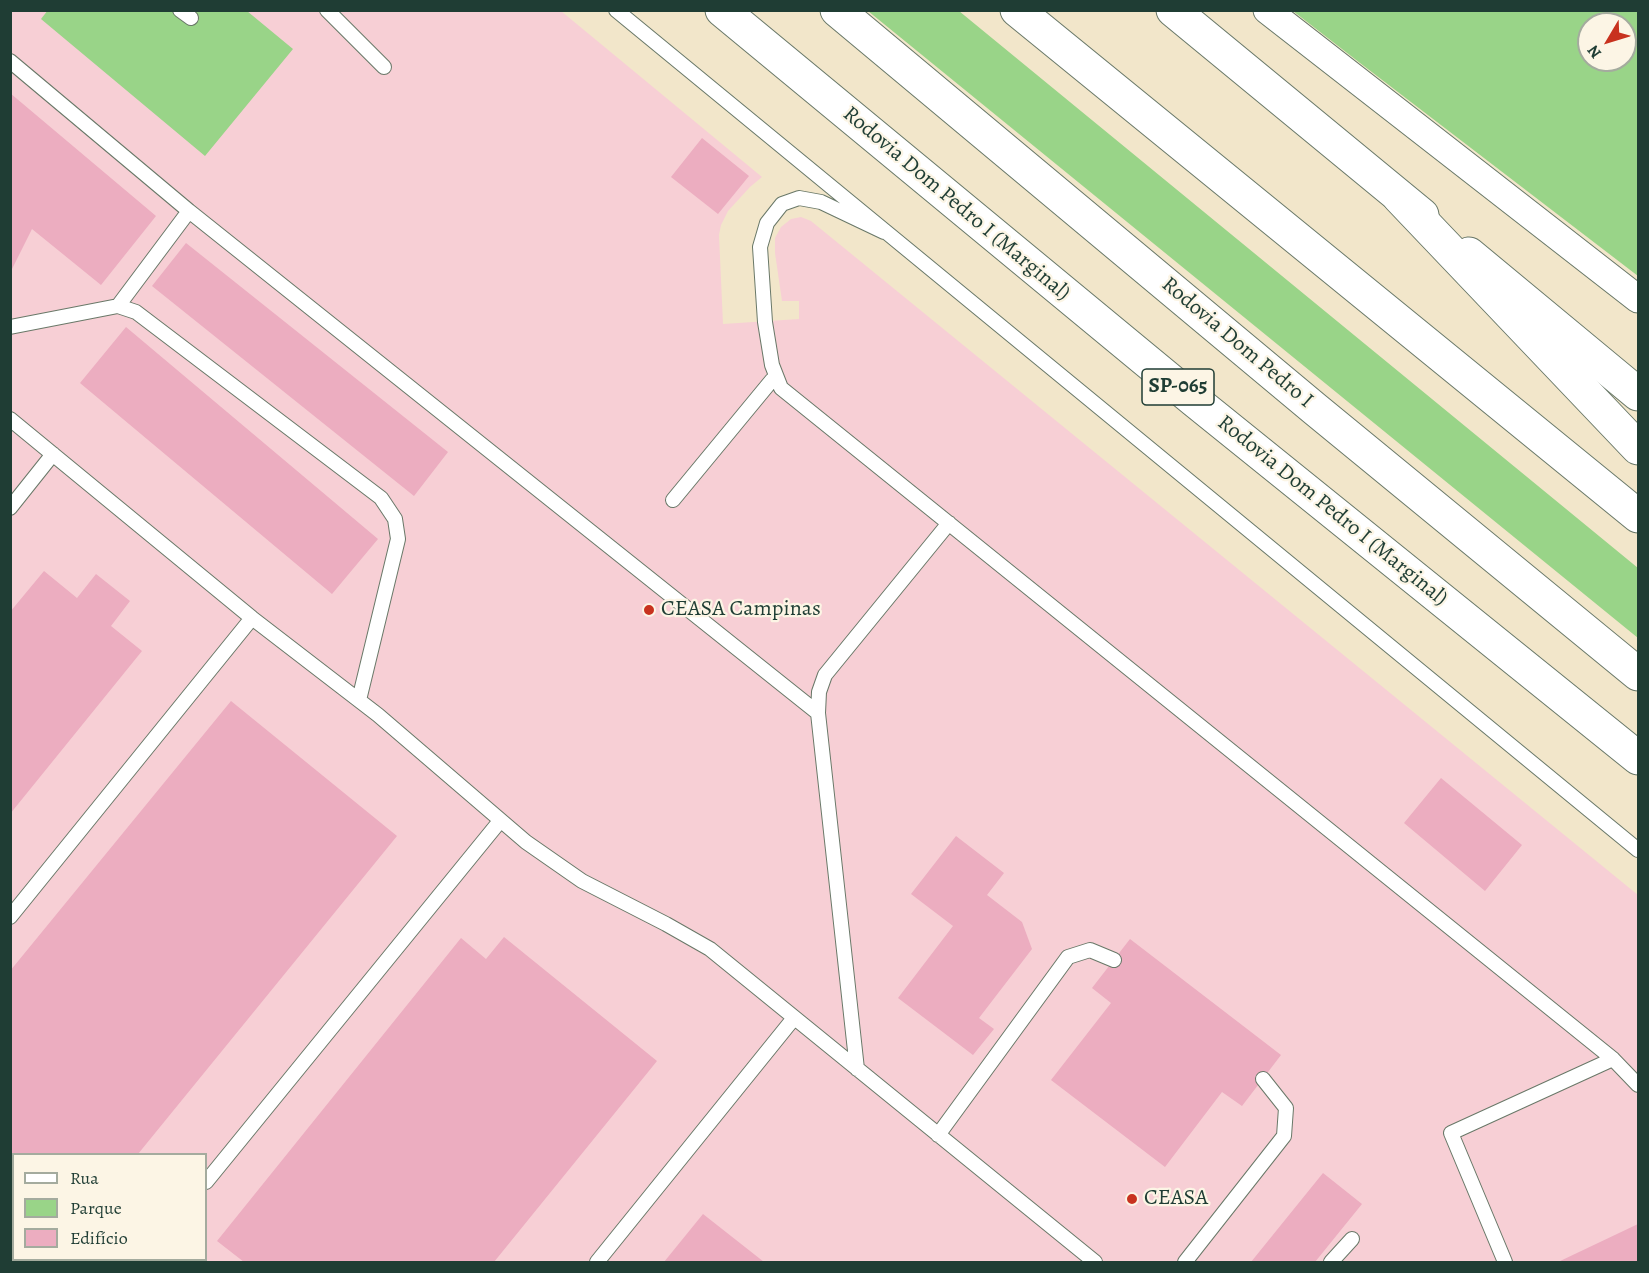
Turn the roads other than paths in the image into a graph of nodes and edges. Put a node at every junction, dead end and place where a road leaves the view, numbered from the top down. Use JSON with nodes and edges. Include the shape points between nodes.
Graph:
{"nodes":[{"id":1,"x":327,"y":10,"type":"edge"},
{"id":2,"x":616,"y":10,"type":"edge"},
{"id":3,"x":722,"y":10,"type":"edge"},
{"id":4,"x":837,"y":10,"type":"edge"},
{"id":5,"x":1017,"y":10,"type":"edge"},
{"id":6,"x":1173,"y":10,"type":"edge"},
{"id":7,"x":1267,"y":10,"type":"edge"},
{"id":8,"x":10,"y":61,"type":"edge"},
{"id":9,"x":384,"y":67,"type":"dead end"},
{"id":10,"x":1399,"y":197,"type":"junction"},
{"id":11,"x":189,"y":211,"type":"junction"},
{"id":12,"x":884,"y":232,"type":"junction"},
{"id":13,"x":1638,"y":299,"type":"edge"},
{"id":14,"x":118,"y":306,"type":"junction"},
{"id":15,"x":10,"y":327,"type":"edge"},
{"id":16,"x":772,"y":380,"type":"dead end"},
{"id":17,"x":1638,"y":394,"type":"edge"},
{"id":18,"x":10,"y":419,"type":"edge"},
{"id":19,"x":1638,"y":448,"type":"edge"},
{"id":20,"x":53,"y":454,"type":"junction"},
{"id":21,"x":673,"y":500,"type":"dead end"},
{"id":22,"x":10,"y":508,"type":"edge"},
{"id":23,"x":1638,"y":516,"type":"edge"},
{"id":24,"x":949,"y":523,"type":"junction"},
{"id":25,"x":252,"y":618,"type":"junction"},
{"id":26,"x":1638,"y":674,"type":"edge"},
{"id":27,"x":359,"y":700,"type":"junction"},
{"id":28,"x":818,"y":713,"type":"junction"},
{"id":29,"x":1638,"y":758,"type":"edge"},
{"id":30,"x":500,"y":821,"type":"junction"},
{"id":31,"x":1638,"y":850,"type":"edge"},
{"id":32,"x":10,"y":917,"type":"edge"},
{"id":33,"x":1114,"y":960,"type":"dead end"},
{"id":34,"x":794,"y":1018,"type":"junction"},
{"id":35,"x":1612,"y":1059,"type":"junction"},
{"id":36,"x":857,"y":1069,"type":"junction"},
{"id":37,"x":1263,"y":1079,"type":"dead end"},
{"id":38,"x":1638,"y":1085,"type":"edge"},
{"id":39,"x":938,"y":1135,"type":"junction"},
{"id":40,"x":207,"y":1181,"type":"edge"},
{"id":41,"x":1352,"y":1239,"type":"dead end"},
{"id":42,"x":597,"y":1263,"type":"edge"},
{"id":43,"x":1095,"y":1263,"type":"edge"},
{"id":44,"x":1185,"y":1263,"type":"edge"},
{"id":45,"x":1331,"y":1263,"type":"edge"},
{"id":46,"x":1505,"y":1263,"type":"edge"}],
"edges":[{"from":1,"to":9,"type":"lane"},
{"from":2,"to":12,"type":"lane"},
{"from":3,"to":29,"type":"highway","name":"Rodovia Dom Pedro I (Marginal)","number":"SP-065","via":[[1194,400]]},
{"from":4,"to":26,"type":"highway","name":"Rodovia Dom Pedro I"},
{"from":5,"to":23,"type":"highway"},
{"from":6,"to":10,"type":"highway"},
{"from":7,"to":13,"type":"street"},
{"from":8,"to":11,"type":"lane"},
{"from":10,"to":17,"type":"highway"},
{"from":10,"to":19,"type":"highway"},
{"from":11,"to":14,"type":"lane"},
{"from":11,"to":28,"type":"lane"},
{"from":12,"to":24,"type":"lane","via":[[821,202],[799,198],[782,204],[767,223],[760,247],[772,365],[781,388]]},
{"from":12,"to":31,"type":"lane"},
{"from":14,"to":15,"type":"lane"},
{"from":14,"to":27,"type":"lane","via":[[136,312],[372,490],[395,519],[398,539]]},
{"from":16,"to":21,"type":"lane"},
{"from":18,"to":20,"type":"lane"},
{"from":20,"to":22,"type":"lane"},
{"from":20,"to":25,"type":"lane"},
{"from":24,"to":28,"type":"lane","via":[[825,675]]},
{"from":24,"to":35,"type":"lane"},
{"from":25,"to":27,"type":"lane"},
{"from":25,"to":32,"type":"lane"},
{"from":27,"to":30,"type":"lane"},
{"from":28,"to":36,"type":"lane"},
{"from":30,"to":34,"type":"lane","via":[[582,881],[710,949]]},
{"from":30,"to":40,"type":"lane"},
{"from":33,"to":39,"type":"lane","via":[[1089,950],[1068,957]]},
{"from":34,"to":36,"type":"lane"},
{"from":34,"to":42,"type":"lane"},
{"from":35,"to":38,"type":"lane"},
{"from":35,"to":46,"type":"lane","via":[[1451,1132]]},
{"from":36,"to":39,"type":"lane"},
{"from":37,"to":44,"type":"lane","via":[[1286,1108],[1284,1136]]},
{"from":39,"to":43,"type":"lane"},
{"from":41,"to":45,"type":"lane"}]}
